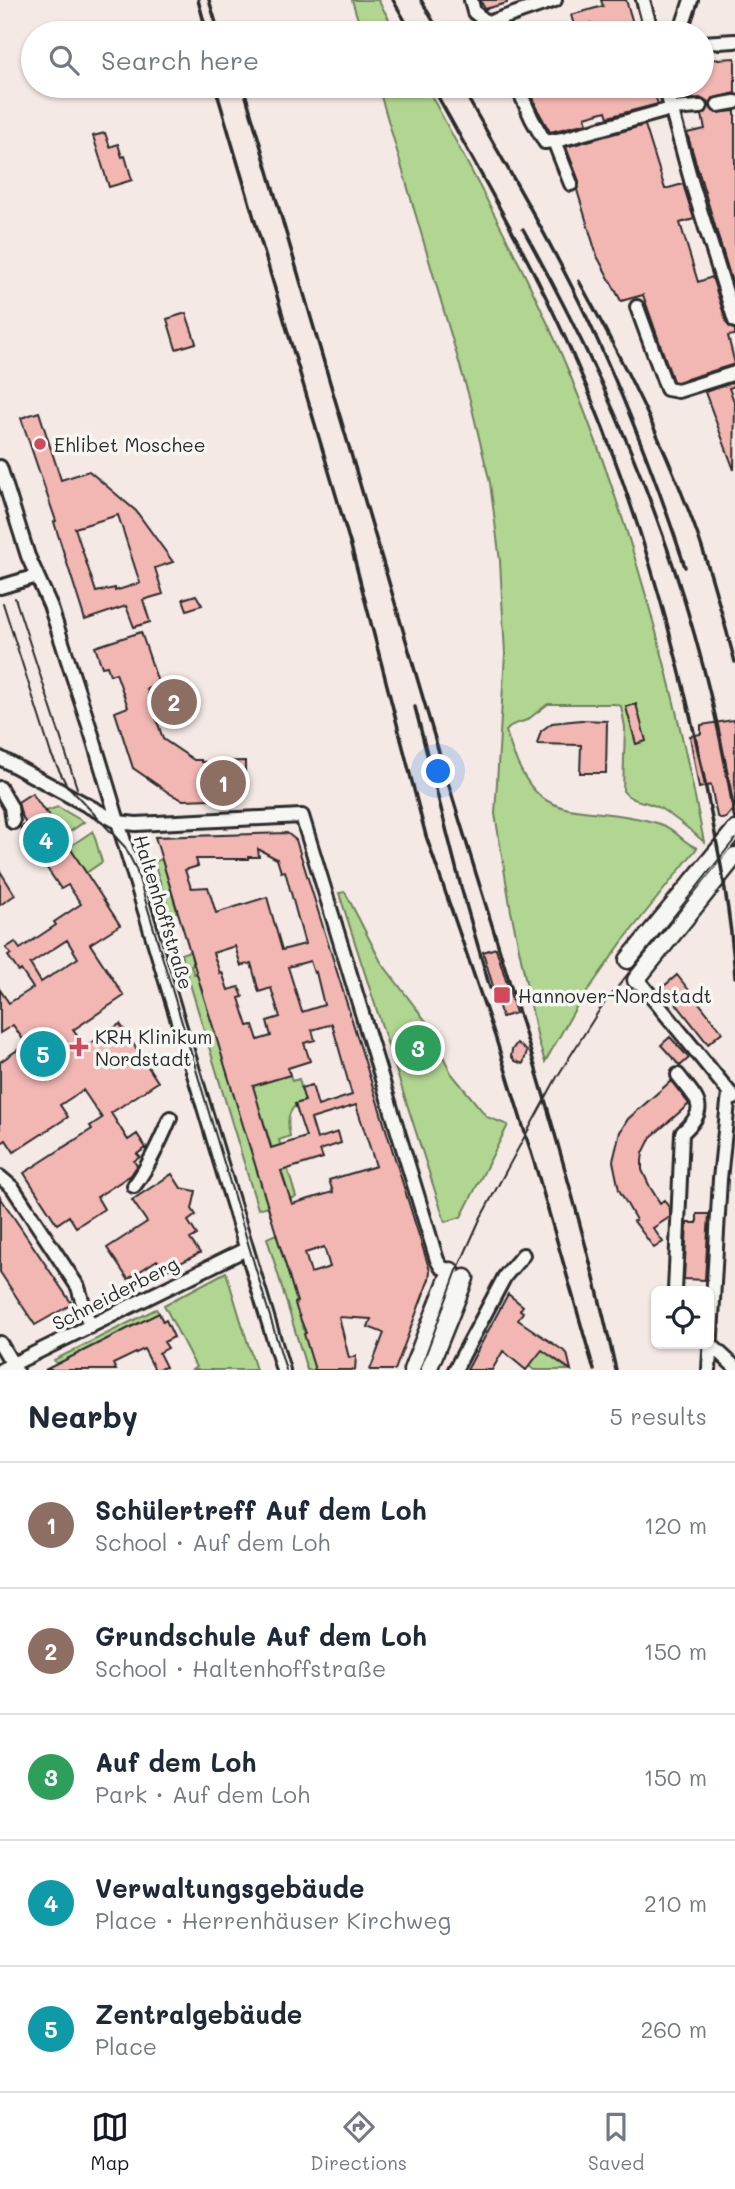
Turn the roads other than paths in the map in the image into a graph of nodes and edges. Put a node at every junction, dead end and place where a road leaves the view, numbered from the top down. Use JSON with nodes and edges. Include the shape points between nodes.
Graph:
{"nodes":[{"id":1,"x":471,"y":0,"type":"edge"},
{"id":2,"x":642,"y":0,"type":"edge"},
{"id":3,"x":691,"y":0,"type":"edge"},
{"id":4,"x":549,"y":1,"type":"edge"},
{"id":5,"x":484,"y":21,"type":"edge"},
{"id":6,"x":506,"y":21,"type":"edge"},
{"id":7,"x":648,"y":21,"type":"edge"},
{"id":8,"x":684,"y":21,"type":"edge"},
{"id":9,"x":735,"y":41,"type":"edge"},
{"id":10,"x":714,"y":42,"type":"edge"},
{"id":11,"x":522,"y":98,"type":"edge"},
{"id":12,"x":668,"y":98,"type":"edge"},
{"id":13,"x":735,"y":102,"type":"edge"},
{"id":14,"x":718,"y":105,"type":"dead end"},
{"id":15,"x":700,"y":107,"type":"dead end"},
{"id":16,"x":671,"y":110,"type":"junction"},
{"id":17,"x":554,"y":141,"type":"junction"},
{"id":18,"x":571,"y":184,"type":"dead end"},
{"id":19,"x":637,"y":307,"type":"dead end"},
{"id":20,"x":735,"y":321,"type":"edge"},
{"id":21,"x":735,"y":373,"type":"edge"},
{"id":22,"x":0,"y":467,"type":"edge"},
{"id":23,"x":37,"y":576,"type":"junction"},
{"id":24,"x":0,"y":587,"type":"edge"},
{"id":25,"x":0,"y":758,"type":"edge"},
{"id":26,"x":0,"y":788,"type":"edge"},
{"id":27,"x":13,"y":822,"type":"dead end"},
{"id":28,"x":118,"y":822,"type":"junction"},
{"id":29,"x":735,"y":830,"type":"edge"},
{"id":30,"x":735,"y":856,"type":"edge"},
{"id":31,"x":628,"y":960,"type":"dead end"},
{"id":32,"x":636,"y":980,"type":"joint"},
{"id":33,"x":678,"y":1075,"type":"dead end"},
{"id":34,"x":732,"y":1096,"type":"edge"},
{"id":35,"x":170,"y":1118,"type":"dead end"},
{"id":36,"x":0,"y":1177,"type":"edge"},
{"id":37,"x":134,"y":1186,"type":"dead end"},
{"id":38,"x":246,"y":1249,"type":"junction"},
{"id":39,"x":523,"y":1255,"type":"dead end"},
{"id":40,"x":458,"y":1275,"type":"junction"},
{"id":41,"x":675,"y":1286,"type":"edge"},
{"id":42,"x":714,"y":1286,"type":"edge"},
{"id":43,"x":90,"y":1327,"type":"junction"},
{"id":44,"x":0,"y":1343,"type":"edge"},
{"id":45,"x":714,"y":1348,"type":"edge"},
{"id":46,"x":710,"y":1349,"type":"edge"},
{"id":47,"x":735,"y":1367,"type":"edge"},
{"id":48,"x":10,"y":1368,"type":"edge"},
{"id":49,"x":283,"y":1370,"type":"edge"},
{"id":50,"x":412,"y":1370,"type":"edge"},
{"id":51,"x":428,"y":1370,"type":"edge"},
{"id":52,"x":454,"y":1370,"type":"edge"},
{"id":53,"x":709,"y":1370,"type":"edge"}],
"edges":[{"from":1,"to":5,"type":"street","via":[[474,12]]},
{"from":2,"to":7,"type":"street"},
{"from":3,"to":8,"type":"street"},
{"from":4,"to":6,"type":"street"},
{"from":9,"to":10,"type":"street"},
{"from":11,"to":17,"type":"street","via":[[545,142]]},
{"from":12,"to":16,"type":"street"},
{"from":13,"to":14,"type":"street"},
{"from":15,"to":16,"type":"street"},
{"from":16,"to":17,"type":"street"},
{"from":16,"to":20,"type":"street"},
{"from":17,"to":18,"type":"street"},
{"from":19,"to":21,"type":"street","via":[[671,392]]},
{"from":22,"to":23,"type":"street","name":"Haltenhoffstraße"},
{"from":23,"to":24,"type":"street"},
{"from":23,"to":28,"type":"street","name":"Haltenhoffstraße"},
{"from":25,"to":28,"type":"street"},
{"from":26,"to":27,"type":"street"},
{"from":28,"to":38,"type":"street","name":"Haltenhoffstraße"},
{"from":28,"to":40,"type":"street","via":[[302,816],[437,1260]]},
{"from":29,"to":31,"type":"main road"},
{"from":30,"to":32,"type":"main road"},
{"from":32,"to":34,"type":"street"},
{"from":33,"to":41,"type":"street","via":[[699,1112],[682,1133]]},
{"from":34,"to":42,"type":"street","via":[[720,1179]]},
{"from":35,"to":37,"type":"street"},
{"from":36,"to":43,"type":"street","via":[[13,1188],[78,1287]]},
{"from":38,"to":43,"type":"street","name":"Schneiderberg"},
{"from":38,"to":49,"type":"street","name":"Haltenhoffstraße"},
{"from":39,"to":52,"type":"street","via":[[505,1276]]},
{"from":40,"to":50,"type":"main road"},
{"from":40,"to":51,"type":"main road"},
{"from":43,"to":48,"type":"street","name":"Schneiderberg"},
{"from":44,"to":48,"type":"street"},
{"from":45,"to":47,"type":"street"},
{"from":46,"to":53,"type":"street"}]}
